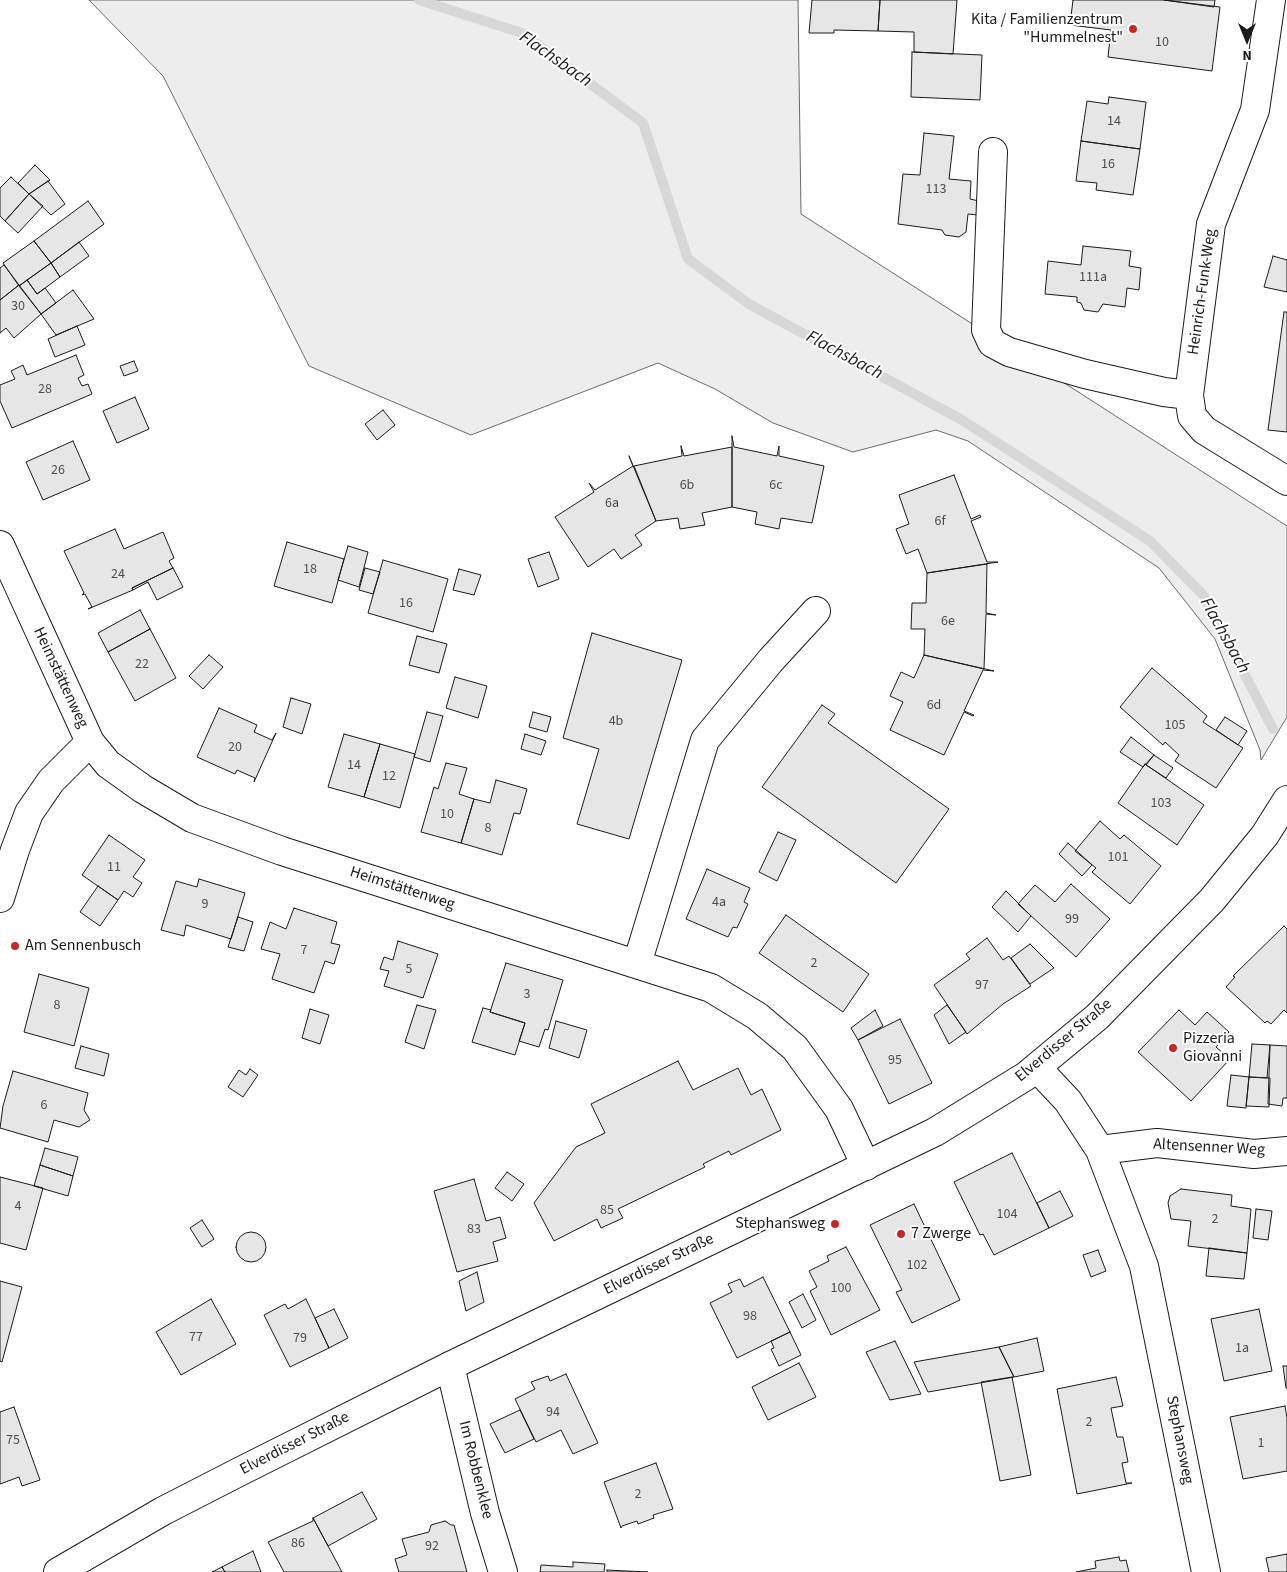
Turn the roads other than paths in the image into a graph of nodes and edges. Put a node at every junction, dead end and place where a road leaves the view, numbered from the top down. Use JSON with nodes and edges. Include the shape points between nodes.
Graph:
{"nodes":[{"id":1,"x":1271,"y":0,"type":"edge"},
{"id":2,"x":993,"y":152,"type":"dead end"},
{"id":3,"x":1189,"y":395,"type":"junction"},
{"id":4,"x":1287,"y":481,"type":"edge"},
{"id":5,"x":0,"y":545,"type":"edge"},
{"id":6,"x":816,"y":611,"type":"dead end"},
{"id":7,"x":90,"y":742,"type":"junction"},
{"id":8,"x":1287,"y":800,"type":"edge"},
{"id":9,"x":0,"y":898,"type":"edge"},
{"id":10,"x":637,"y":964,"type":"junction"},
{"id":11,"x":1037,"y":1068,"type":"junction"},
{"id":12,"x":1100,"y":1150,"type":"junction"},
{"id":13,"x":1287,"y":1151,"type":"edge"},
{"id":14,"x":866,"y":1166,"type":"junction"},
{"id":15,"x":450,"y":1366,"type":"junction"},
{"id":16,"x":58,"y":1572,"type":"edge"},
{"id":17,"x":503,"y":1572,"type":"edge"},
{"id":18,"x":1206,"y":1572,"type":"edge"}],
"edges":[{"from":1,"to":3,"type":"street","name":"Heinrich-Funk-Weg","via":[[1255,110],[1211,224]]},
{"from":2,"to":3,"type":"street","via":[[986,330],[992,343],[1009,352],[1085,374]]},
{"from":3,"to":4,"type":"street","name":"Heinrich-Funk-Weg","via":[[1192,416],[1204,430]]},
{"from":5,"to":7,"type":"street","name":"Heimstättenweg"},
{"from":6,"to":10,"type":"street","via":[[704,740]]},
{"from":7,"to":9,"type":"street","via":[[51,781],[29,813]]},
{"from":7,"to":10,"type":"street","name":"Heimstättenweg","via":[[108,764],[192,818],[282,851]]},
{"from":8,"to":11,"type":"street","name":"Elverdisser Straße","via":[[1265,835],[1212,900],[1097,1017]]},
{"from":10,"to":14,"type":"street","name":"Heimstättenweg","via":[[711,988],[757,1016],[795,1048],[839,1109]]},
{"from":11,"to":12,"type":"street","name":"Stephansweg","via":[[1068,1101]]},
{"from":11,"to":14,"type":"street","name":"Elverdisser Straße","via":[[935,1132]]},
{"from":12,"to":13,"type":"street","name":"Altensenner Weg","via":[[1157,1143],[1254,1154]]},
{"from":12,"to":18,"type":"street","name":"Stephansweg","via":[[1144,1266]]},
{"from":14,"to":15,"type":"street","name":"Elverdisser Straße"},
{"from":15,"to":16,"type":"street","name":"Elverdisser Straße","via":[[163,1511]]},
{"from":15,"to":17,"type":"street","name":"Im Robbenklee","via":[[485,1513]]}]}
